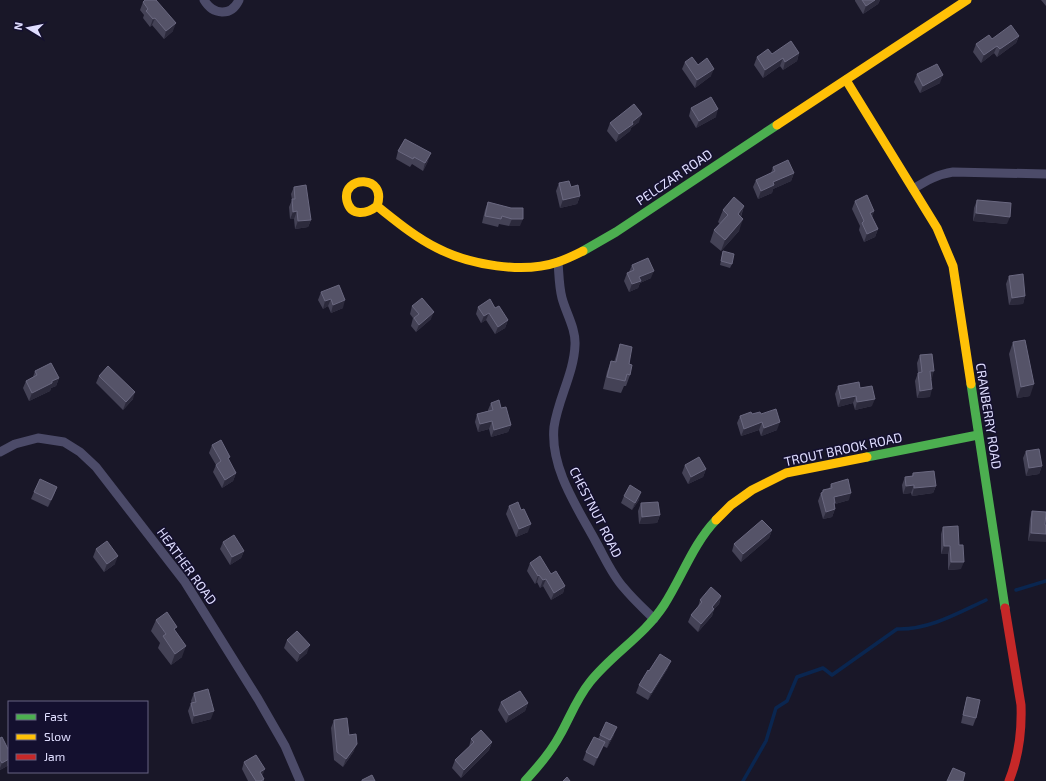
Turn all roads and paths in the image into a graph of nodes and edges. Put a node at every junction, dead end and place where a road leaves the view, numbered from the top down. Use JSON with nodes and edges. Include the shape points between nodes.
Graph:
{"nodes":[{"id":1,"x":204,"y":0,"type":"edge"},
{"id":2,"x":239,"y":0,"type":"edge"},
{"id":3,"x":967,"y":0,"type":"edge"},
{"id":4,"x":846,"y":80,"type":"junction"},
{"id":5,"x":1046,"y":174,"type":"edge"},
{"id":6,"x":913,"y":189,"type":"junction"},
{"id":7,"x":377,"y":206,"type":"dead end"},
{"id":8,"x":558,"y":262,"type":"junction"},
{"id":9,"x":978,"y":435,"type":"junction"},
{"id":10,"x":0,"y":452,"type":"edge"},
{"id":11,"x":654,"y":618,"type":"junction"},
{"id":12,"x":300,"y":781,"type":"edge"},
{"id":13,"x":526,"y":781,"type":"edge"},
{"id":14,"x":1009,"y":781,"type":"edge"}],
"edges":[{"from":1,"to":2,"type":"street","via":[[212,10],[224,12],[235,7]]},
{"from":3,"to":4,"type":"street","name":"PELCZAR ROAD"},
{"from":4,"to":6,"type":"street","name":"CRANBERRY ROAD"},
{"from":4,"to":8,"type":"street","name":"PELCZAR ROAD","via":[[616,232]]},
{"from":5,"to":6,"type":"street","via":[[953,172],[943,174]]},
{"from":6,"to":9,"type":"street","name":"CRANBERRY ROAD","via":[[937,228],[953,266]]},
{"from":7,"to":8,"type":"street","name":"PELCZAR ROAD","via":[[416,236],[451,256],[490,265],[515,267]]},
{"from":8,"to":11,"type":"street","name":"CHESTNUT ROAD","via":[[562,297],[575,343],[571,368],[556,416],[556,456],[574,503],[613,573],[633,598]]},
{"from":9,"to":11,"type":"street","name":"TROUT BROOK ROAD","via":[[804,468],[770,479],[752,489],[733,504],[705,533],[671,594]]},
{"from":9,"to":14,"type":"street","name":"CRANBERRY ROAD","via":[[1021,705],[1020,752]]},
{"from":10,"to":12,"type":"street","name":"HEATHER ROAD","via":[[38,438],[64,442],[96,467],[186,582],[285,746]]},
{"from":11,"to":13,"type":"street","name":"TROUT BROOK ROAD","via":[[649,626],[593,678],[583,691],[559,737]]}]}
